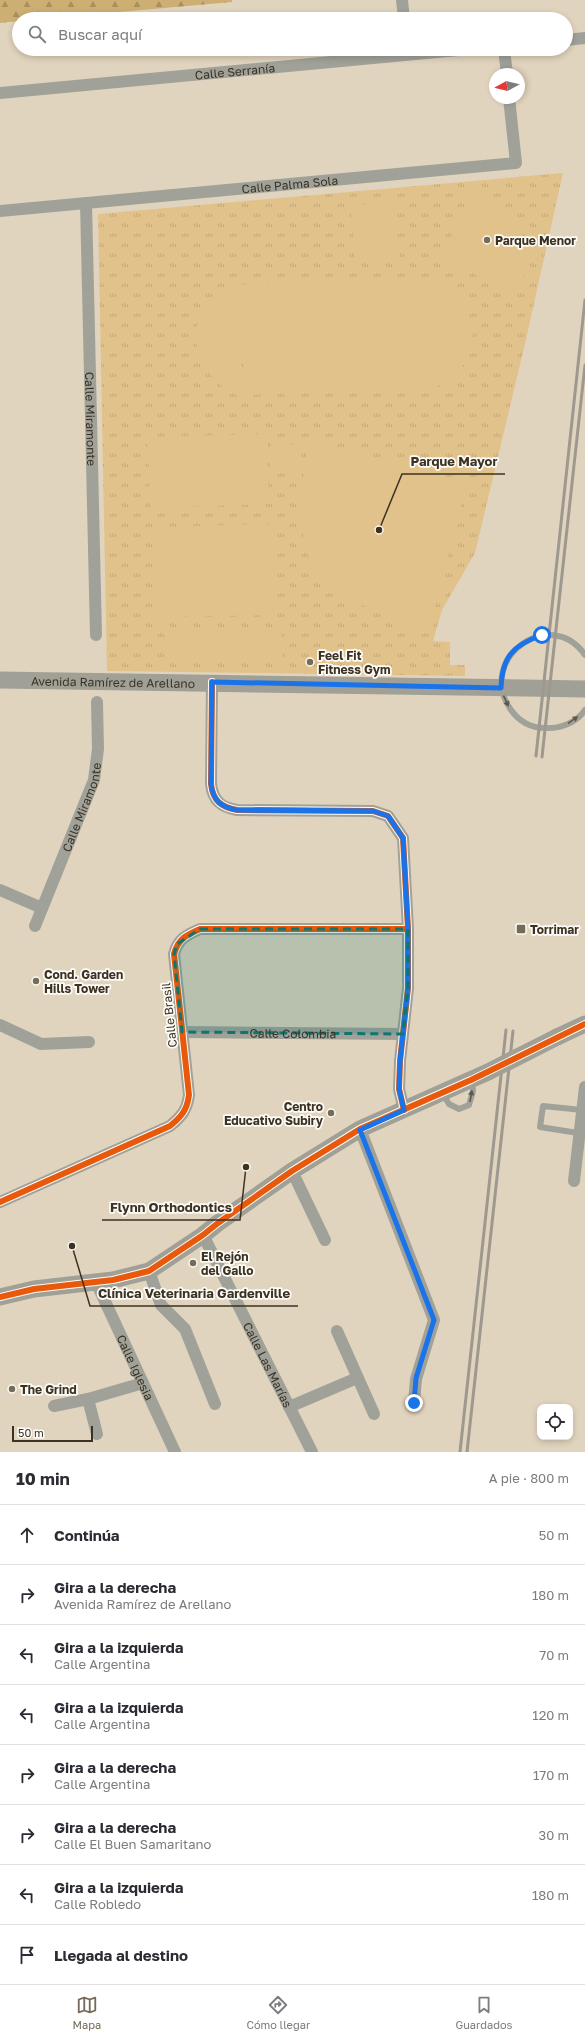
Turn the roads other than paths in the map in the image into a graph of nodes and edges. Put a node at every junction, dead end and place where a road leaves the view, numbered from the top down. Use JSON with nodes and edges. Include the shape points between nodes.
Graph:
{"nodes":[{"id":1,"x":402,"y":0,"type":"edge"},
{"id":2,"x":403,"y":12,"type":"edge"},
{"id":3,"x":585,"y":38,"type":"edge"},
{"id":4,"x":573,"y":39,"type":"edge"},
{"id":5,"x":367,"y":56,"type":"edge"},
{"id":6,"x":505,"y":56,"type":"edge"},
{"id":7,"x":506,"y":68,"type":"edge"},
{"id":8,"x":0,"y":93,"type":"edge"},
{"id":9,"x":510,"y":104,"type":"edge"},
{"id":10,"x":86,"y":203,"type":"junction"},
{"id":11,"x":0,"y":211,"type":"edge"},
{"id":12,"x":96,"y":635,"type":"dead end"},
{"id":13,"x":585,"y":654,"type":"edge"},
{"id":14,"x":0,"y":680,"type":"edge"},
{"id":15,"x":212,"y":682,"type":"junction"},
{"id":16,"x":501,"y":688,"type":"junction"},
{"id":17,"x":585,"y":689,"type":"edge"},
{"id":18,"x":97,"y":702,"type":"dead end"},
{"id":19,"x":585,"y":710,"type":"edge"},
{"id":20,"x":0,"y":890,"type":"edge"},
{"id":21,"x":42,"y":908,"type":"junction"},
{"id":22,"x":35,"y":926,"type":"dead end"},
{"id":23,"x":408,"y":929,"type":"junction"},
{"id":24,"x":585,"y":1024,"type":"edge"},
{"id":25,"x":0,"y":1025,"type":"edge"},
{"id":26,"x":182,"y":1032,"type":"junction"},
{"id":27,"x":403,"y":1034,"type":"junction"},
{"id":28,"x":89,"y":1042,"type":"dead end"},
{"id":29,"x":585,"y":1087,"type":"edge"},
{"id":30,"x":404,"y":1110,"type":"junction"},
{"id":31,"x":582,"y":1110,"type":"junction"},
{"id":32,"x":360,"y":1130,"type":"junction"},
{"id":33,"x":578,"y":1133,"type":"junction"},
{"id":34,"x":292,"y":1172,"type":"junction"},
{"id":35,"x":574,"y":1181,"type":"dead end"},
{"id":36,"x":0,"y":1202,"type":"edge"},
{"id":37,"x":203,"y":1235,"type":"junction"},
{"id":38,"x":325,"y":1240,"type":"dead end"},
{"id":39,"x":149,"y":1270,"type":"junction"},
{"id":40,"x":96,"y":1282,"type":"junction"},
{"id":41,"x":0,"y":1297,"type":"edge"},
{"id":42,"x":337,"y":1331,"type":"dead end"},
{"id":43,"x":357,"y":1378,"type":"junction"},
{"id":44,"x":143,"y":1383,"type":"junction"},
{"id":45,"x":88,"y":1399,"type":"junction"},
{"id":46,"x":414,"y":1403,"type":"dead end"},
{"id":47,"x":215,"y":1404,"type":"dead end"},
{"id":48,"x":54,"y":1406,"type":"dead end"},
{"id":49,"x":289,"y":1407,"type":"junction"},
{"id":50,"x":374,"y":1414,"type":"dead end"},
{"id":51,"x":97,"y":1434,"type":"dead end"},
{"id":52,"x":175,"y":1452,"type":"edge"},
{"id":53,"x":312,"y":1452,"type":"edge"}],
"edges":[{"from":1,"to":2,"type":"street"},
{"from":3,"to":4,"type":"street"},
{"from":5,"to":8,"type":"street","name":"Calle Serranía"},
{"from":6,"to":7,"type":"street"},
{"from":9,"to":10,"type":"street","name":"Calle Palma Sola","via":[[516,163]]},
{"from":10,"to":11,"type":"street","name":"Calle Palma Sola"},
{"from":10,"to":12,"type":"street","name":"Calle Miramonte"},
{"from":13,"to":16,"type":"lane","via":[[574,643],[564,638],[542,635],[526,640],[515,648],[508,658],[502,673]]},
{"from":14,"to":15,"type":"street","name":"Avenida Ramírez de Arellano"},
{"from":15,"to":16,"type":"street","name":"Avenida Ramírez de Arellano"},
{"from":15,"to":23,"type":"street","via":[[211,784],[217,802],[226,808],[237,810],[373,811],[388,816],[403,838]]},
{"from":16,"to":17,"type":"street","name":"Avenida Ramírez de Arellano"},
{"from":16,"to":19,"type":"lane","one_way":true,"via":[[505,702],[516,716],[529,725],[553,729],[576,720]]},
{"from":18,"to":21,"type":"street","name":"Calle Miramonte","via":[[98,749],[94,780]]},
{"from":20,"to":21,"type":"street"},
{"from":21,"to":22,"type":"street","name":"Calle Miramonte"},
{"from":23,"to":26,"type":"street","name":"Calle Brasil","via":[[200,929],[189,934],[177,944],[174,954]]},
{"from":23,"to":27,"type":"street","via":[[408,988]]},
{"from":24,"to":30,"type":"street","bridge":true},
{"from":25,"to":28,"type":"street","via":[[41,1044]]},
{"from":26,"to":27,"type":"street","name":"Calle Colombia"},
{"from":26,"to":36,"type":"street","name":"Calle Brasil","via":[[188,1108],[180,1118],[170,1126]]},
{"from":27,"to":30,"type":"street","via":[[399,1089]]},
{"from":29,"to":31,"type":"street"},
{"from":30,"to":32,"type":"street"},
{"from":31,"to":33,"type":"street"},
{"from":31,"to":33,"type":"lane","via":[[542,1106],[540,1127]]},
{"from":32,"to":34,"type":"street"},
{"from":32,"to":46,"type":"street","via":[[434,1320],[416,1378]]},
{"from":33,"to":35,"type":"street"},
{"from":34,"to":37,"type":"street"},
{"from":34,"to":38,"type":"street"},
{"from":37,"to":39,"type":"street"},
{"from":37,"to":49,"type":"street","name":"Calle Las Marías"},
{"from":39,"to":40,"type":"street"},
{"from":39,"to":47,"type":"street","via":[[160,1305],[185,1329]]},
{"from":40,"to":41,"type":"street","via":[[34,1289]]},
{"from":40,"to":44,"type":"street","name":"Calle Iglesia"},
{"from":42,"to":43,"type":"street"},
{"from":43,"to":49,"type":"street"},
{"from":43,"to":50,"type":"street"},
{"from":44,"to":45,"type":"street"},
{"from":44,"to":52,"type":"street","name":"Calle Iglesia"},
{"from":45,"to":48,"type":"street"},
{"from":45,"to":51,"type":"street"},
{"from":49,"to":53,"type":"street","name":"Calle Las Marías"}]}
